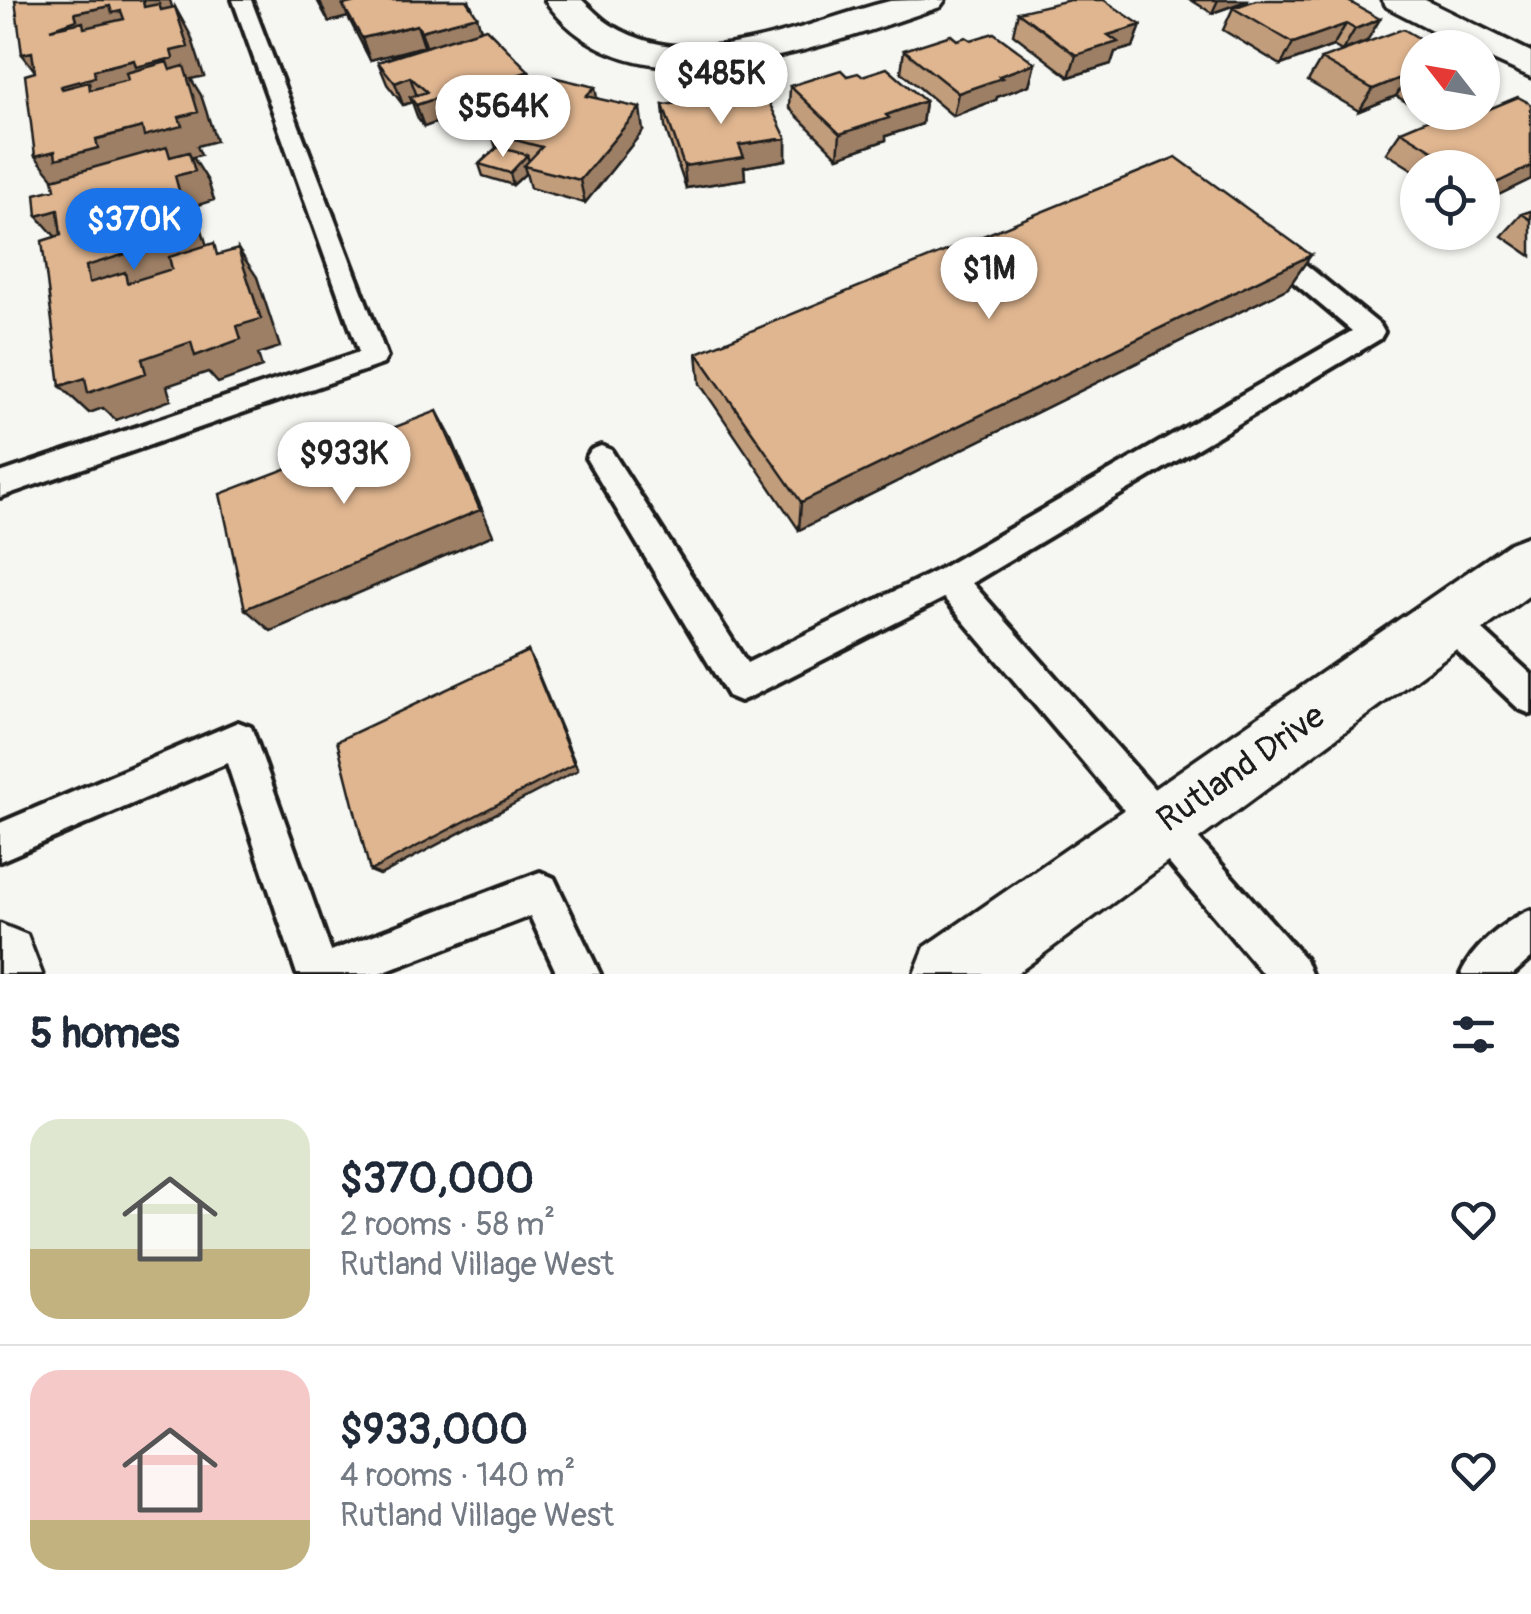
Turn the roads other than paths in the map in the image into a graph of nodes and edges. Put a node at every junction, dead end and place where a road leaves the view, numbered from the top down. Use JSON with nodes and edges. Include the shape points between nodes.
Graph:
{"nodes":[{"id":1,"x":242,"y":0,"type":"edge"},
{"id":2,"x":562,"y":0,"type":"edge"},
{"id":3,"x":928,"y":0,"type":"edge"},
{"id":4,"x":1399,"y":0,"type":"edge"},
{"id":5,"x":1531,"y":66,"type":"edge"},
{"id":6,"x":1255,"y":236,"type":"edge"},
{"id":7,"x":601,"y":458,"type":"dead end"},
{"id":8,"x":0,"y":485,"type":"edge"},
{"id":9,"x":1531,"y":561,"type":"edge"},
{"id":10,"x":949,"y":580,"type":"junction"},
{"id":11,"x":1448,"y":620,"type":"junction"},
{"id":12,"x":1531,"y":697,"type":"edge"},
{"id":13,"x":1160,"y":826,"type":"junction"},
{"id":14,"x":0,"y":842,"type":"edge"},
{"id":15,"x":1531,"y":930,"type":"edge"},
{"id":16,"x":0,"y":962,"type":"edge"},
{"id":17,"x":4,"y":974,"type":"edge"},
{"id":18,"x":321,"y":974,"type":"edge"},
{"id":19,"x":579,"y":974,"type":"edge"},
{"id":20,"x":952,"y":974,"type":"edge"},
{"id":21,"x":1290,"y":974,"type":"edge"},
{"id":22,"x":1482,"y":974,"type":"edge"}],
"edges":[{"from":1,"to":8,"type":"lane","via":[[374,357]]},
{"from":2,"to":3,"type":"street","via":[[585,25],[618,45],[662,56],[717,56],[765,49]]},
{"from":4,"to":5,"type":"street"},
{"from":6,"to":10,"type":"lane","via":[[1371,332]]},
{"from":7,"to":10,"type":"lane","via":[[740,684]]},
{"from":9,"to":11,"type":"street","name":"Rutland Drive"},
{"from":10,"to":13,"type":"lane"},
{"from":11,"to":12,"type":"lane"},
{"from":11,"to":13,"type":"street","name":"Rutland Drive"},
{"from":13,"to":20,"type":"street","name":"Rutland Drive"},
{"from":13,"to":21,"type":"lane"},
{"from":14,"to":18,"type":"lane","via":[[238,740]]},
{"from":15,"to":22,"type":"lane"},
{"from":16,"to":17,"type":"street"},
{"from":18,"to":19,"type":"lane","via":[[540,892]]}]}
